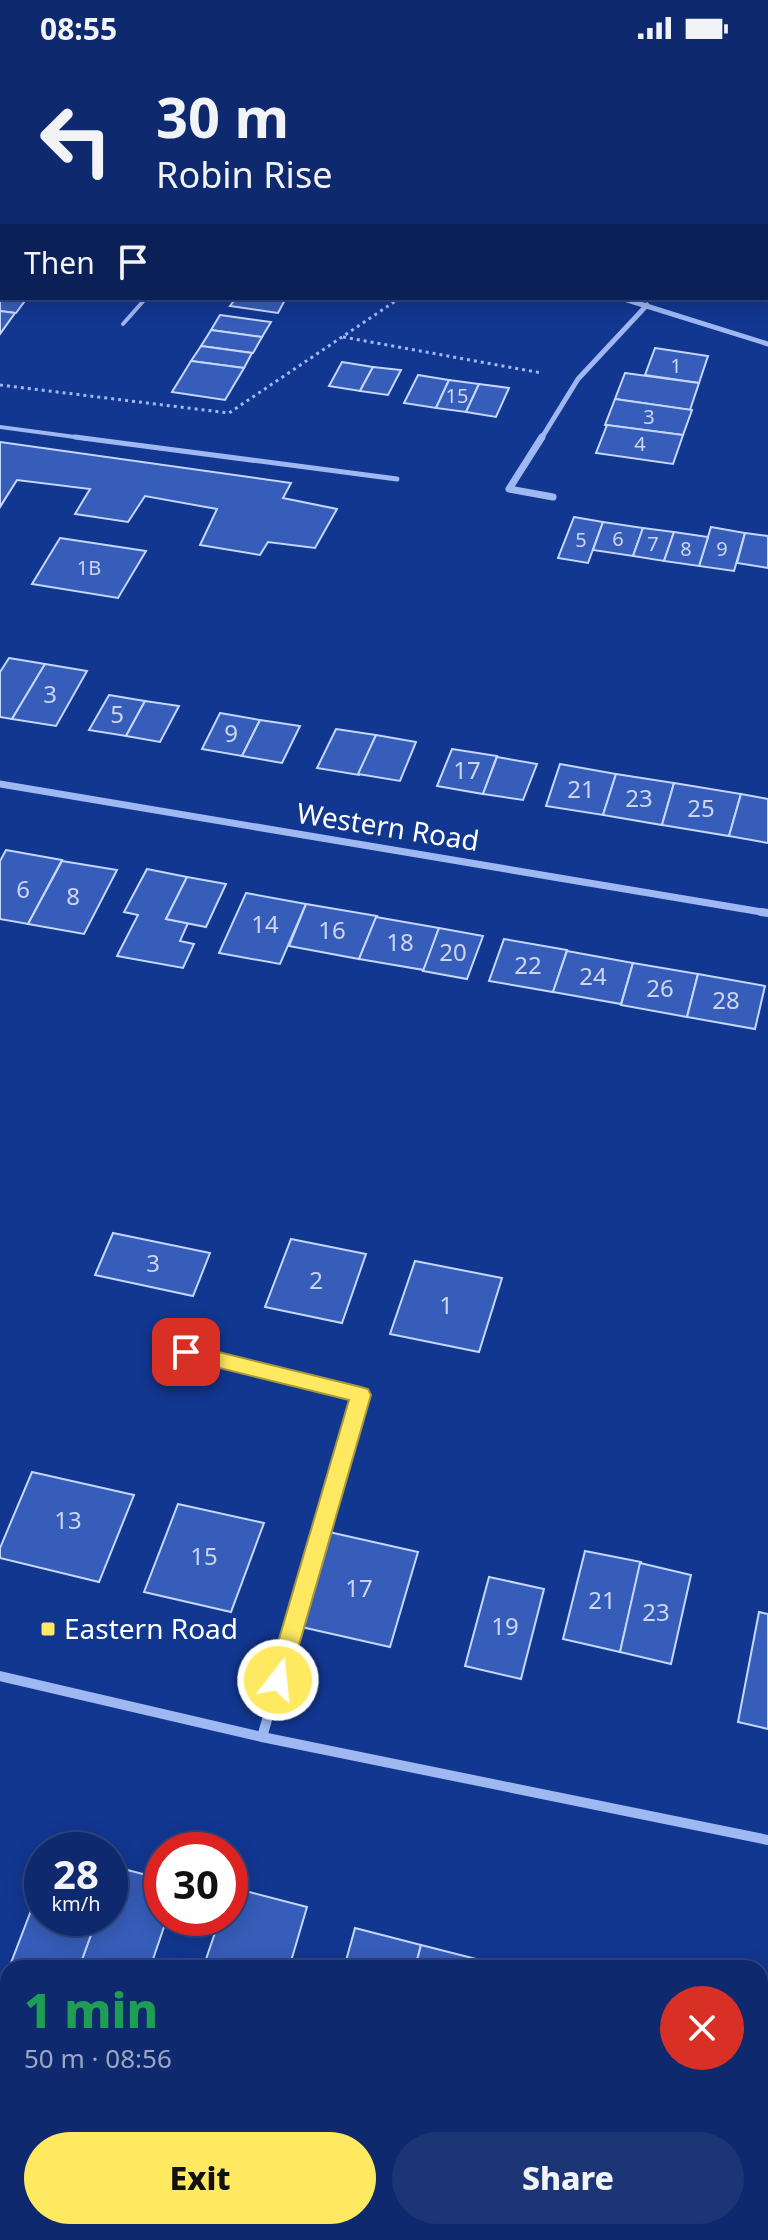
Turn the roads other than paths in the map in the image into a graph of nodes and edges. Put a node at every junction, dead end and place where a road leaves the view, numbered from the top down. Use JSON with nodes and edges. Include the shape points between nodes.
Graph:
{"nodes":[{"id":1,"x":144,"y":300,"type":"edge"},
{"id":2,"x":628,"y":300,"type":"edge"},
{"id":3,"x":647,"y":305,"type":"junction"},
{"id":4,"x":123,"y":324,"type":"dead end"},
{"id":5,"x":768,"y":344,"type":"edge"},
{"id":6,"x":0,"y":427,"type":"edge"},
{"id":7,"x":397,"y":479,"type":"dead end"},
{"id":8,"x":553,"y":497,"type":"dead end"},
{"id":9,"x":0,"y":784,"type":"edge"},
{"id":10,"x":768,"y":913,"type":"edge"},
{"id":11,"x":186,"y":1352,"type":"dead end"},
{"id":12,"x":0,"y":1676,"type":"edge"},
{"id":13,"x":262,"y":1737,"type":"junction"},
{"id":14,"x":768,"y":1840,"type":"edge"}],
"edges":[{"from":1,"to":4,"type":"lane"},
{"from":2,"to":3,"type":"street"},
{"from":3,"to":5,"type":"street"},
{"from":3,"to":8,"type":"street","via":[[578,379],[509,489]]},
{"from":6,"to":7,"type":"lane"},
{"from":9,"to":10,"type":"street","name":"Western Road"},
{"from":11,"to":13,"type":"street","via":[[361,1395]]},
{"from":12,"to":13,"type":"street"},
{"from":13,"to":14,"type":"street"}]}
